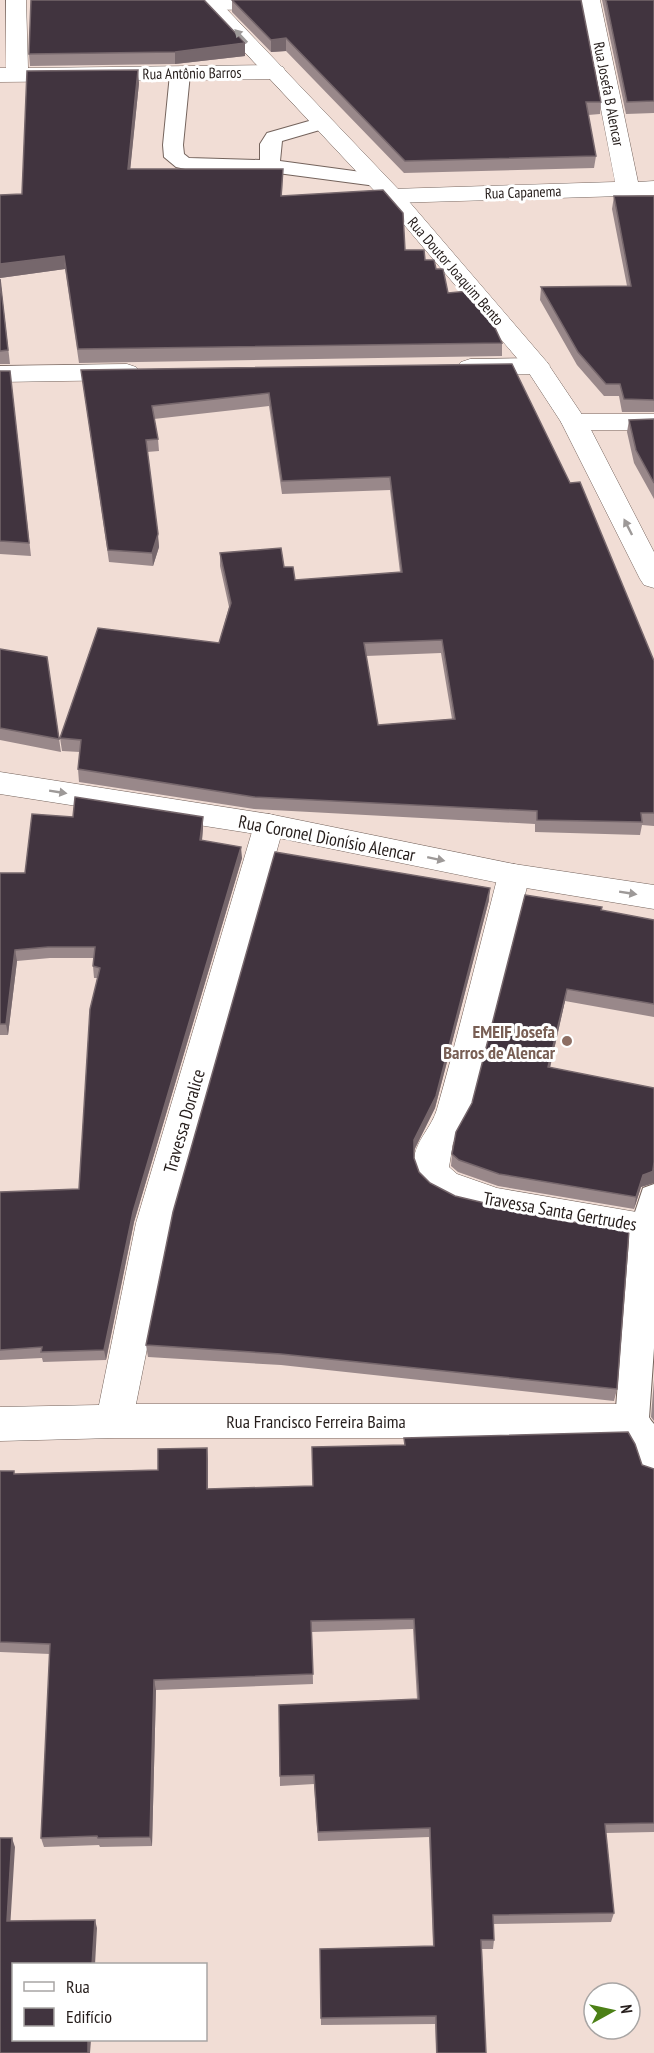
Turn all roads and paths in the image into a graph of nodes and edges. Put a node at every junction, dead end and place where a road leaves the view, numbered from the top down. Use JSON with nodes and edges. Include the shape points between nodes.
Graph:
{"nodes":[{"id":1,"x":16,"y":0,"type":"edge"},
{"id":2,"x":590,"y":0,"type":"edge"},
{"id":3,"x":208,"y":2,"type":"edge"},
{"id":4,"x":294,"y":3,"type":"edge"},
{"id":5,"x":275,"y":72,"type":"junction"},
{"id":6,"x":180,"y":74,"type":"junction"},
{"id":7,"x":8,"y":75,"type":"edge"},
{"id":8,"x":323,"y":123,"type":"junction"},
{"id":9,"x":270,"y":166,"type":"junction"},
{"id":10,"x":384,"y":188,"type":"junction"},
{"id":11,"x":628,"y":188,"type":"junction"},
{"id":12,"x":654,"y":188,"type":"edge"},
{"id":13,"x":537,"y":366,"type":"junction"},
{"id":14,"x":442,"y":367,"type":"edge"},
{"id":15,"x":155,"y":371,"type":"edge"},
{"id":16,"x":0,"y":374,"type":"edge"},
{"id":17,"x":574,"y":422,"type":"junction"},
{"id":18,"x":654,"y":422,"type":"edge"},
{"id":19,"x":654,"y":579,"type":"edge"},
{"id":20,"x":0,"y":783,"type":"edge"},
{"id":21,"x":269,"y":825,"type":"junction"},
{"id":22,"x":514,"y":875,"type":"junction"},
{"id":23,"x":654,"y":897,"type":"edge"},
{"id":24,"x":650,"y":1212,"type":"edge"},
{"id":25,"x":114,"y":1421,"type":"junction"},
{"id":26,"x":632,"y":1421,"type":"junction"},
{"id":27,"x":0,"y":1424,"type":"edge"},
{"id":28,"x":654,"y":1464,"type":"edge"}],
"edges":[{"from":1,"to":7,"type":"street"},
{"from":2,"to":11,"type":"street","name":"Rua Josefa B Alencar"},
{"from":3,"to":4,"type":"street"},
{"from":5,"to":3,"type":"street","name":"Rua Doutor Joaquim Bento","one_way":true},
{"from":5,"to":6,"type":"street","name":"Rua Antônio Barros"},
{"from":5,"to":8,"type":"street","name":"Rua Doutor Joaquim Bento"},
{"from":6,"to":7,"type":"street","name":"Rua Antônio Barros"},
{"from":6,"to":9,"type":"lane","via":[[174,157],[199,166]]},
{"from":8,"to":9,"type":"lane","via":[[274,137],[270,144]]},
{"from":8,"to":10,"type":"street","name":"Rua Doutor Joaquim Bento"},
{"from":9,"to":10,"type":"lane"},
{"from":10,"to":11,"type":"street","name":"Rua Capanema"},
{"from":10,"to":13,"type":"street","name":"Rua Doutor Joaquim Bento"},
{"from":11,"to":12,"type":"street","name":"Rua Capanema"},
{"from":13,"to":14,"type":"street"},
{"from":13,"to":17,"type":"street","name":"Rua Doutor Joaquim Bento"},
{"from":15,"to":16,"type":"street"},
{"from":17,"to":18,"type":"street"},
{"from":19,"to":17,"type":"street","name":"Rua Doutor Joaquim Bento","one_way":true},
{"from":20,"to":21,"type":"street","name":"Rua Coronel Dionísio Alencar","one_way":true},
{"from":21,"to":22,"type":"street","name":"Rua Coronel Dionísio Alencar","one_way":true},
{"from":21,"to":25,"type":"street","name":"Travessa Doralice","via":[[154,1223]]},
{"from":22,"to":23,"type":"street","name":"Rua Coronel Dionísio Alencar","one_way":true},
{"from":22,"to":24,"type":"street","name":"Travessa Santa Gertrudes","via":[[452,1115],[433,1151],[435,1178],[472,1196],[520,1208]]},
{"from":24,"to":26,"type":"lane"},
{"from":25,"to":26,"type":"street","name":"Rua Francisco Ferreira Baima"},
{"from":25,"to":27,"type":"street","name":"Rua Francisco Ferreira Baima"},
{"from":26,"to":28,"type":"lane","via":[[652,1450]]}]}
